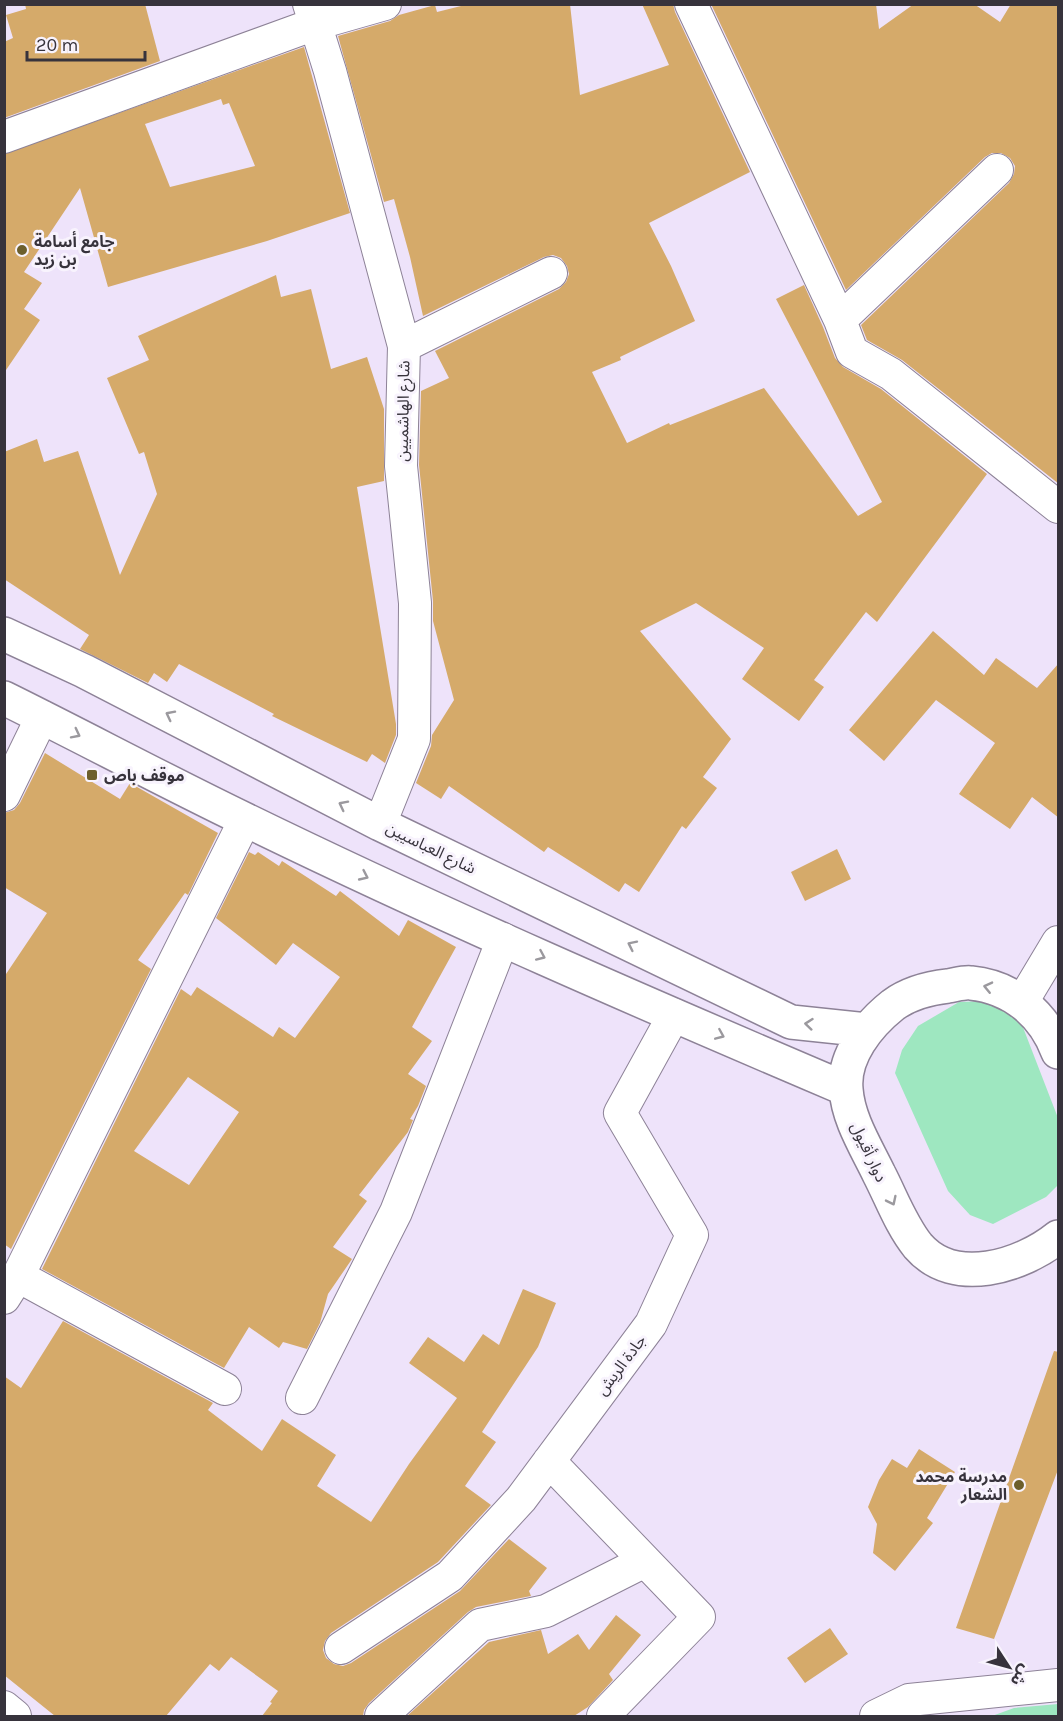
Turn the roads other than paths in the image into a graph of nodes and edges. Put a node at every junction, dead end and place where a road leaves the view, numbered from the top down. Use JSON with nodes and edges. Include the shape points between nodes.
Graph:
{"nodes":[{"id":1,"x":385,"y":4,"type":"edge"},
{"id":2,"x":691,"y":4,"type":"edge"},
{"id":3,"x":312,"y":14,"type":"edge"},
{"id":4,"x":4,"y":137,"type":"edge"},
{"id":5,"x":997,"y":170,"type":"dead end"},
{"id":6,"x":551,"y":273,"type":"dead end"},
{"id":7,"x":840,"y":320,"type":"junction"},
{"id":8,"x":404,"y":346,"type":"junction"},
{"id":9,"x":1059,"y":507,"type":"edge"},
{"id":10,"x":4,"y":634,"type":"edge"},
{"id":11,"x":4,"y":698,"type":"edge"},
{"id":12,"x":42,"y":717,"type":"junction"},
{"id":13,"x":4,"y":795,"type":"edge"},
{"id":14,"x":245,"y":820,"type":"junction"},
{"id":15,"x":380,"y":824,"type":"junction"},
{"id":16,"x":503,"y":939,"type":"junction"},
{"id":17,"x":1059,"y":942,"type":"edge"},
{"id":18,"x":1022,"y":1002,"type":"junction"},
{"id":19,"x":674,"y":1016,"type":"junction"},
{"id":20,"x":867,"y":1030,"type":"junction"},
{"id":21,"x":1059,"y":1052,"type":"edge"},
{"id":22,"x":846,"y":1089,"type":"junction"},
{"id":23,"x":1059,"y":1237,"type":"edge"},
{"id":24,"x":11,"y":1287,"type":"edge"},
{"id":25,"x":225,"y":1389,"type":"dead end"},
{"id":26,"x":302,"y":1398,"type":"dead end"},
{"id":27,"x":549,"y":1461,"type":"junction"},
{"id":28,"x":645,"y":1561,"type":"junction"},
{"id":29,"x":341,"y":1648,"type":"dead end"},
{"id":30,"x":1059,"y":1685,"type":"edge"},
{"id":31,"x":4,"y":1707,"type":"edge"},
{"id":32,"x":15,"y":1716,"type":"edge"},
{"id":33,"x":381,"y":1716,"type":"edge"},
{"id":34,"x":603,"y":1716,"type":"edge"},
{"id":35,"x":876,"y":1716,"type":"edge"}],
"edges":[{"from":1,"to":3,"type":"street"},
{"from":2,"to":7,"type":"street"},
{"from":3,"to":4,"type":"street"},
{"from":3,"to":8,"type":"street","name":"شارع الهاشميين"},
{"from":5,"to":7,"type":"street"},
{"from":6,"to":8,"type":"street"},
{"from":7,"to":9,"type":"street","via":[[852,352],[891,374]]},
{"from":8,"to":15,"type":"street","name":"شارع الهاشميين","via":[[401,466],[416,603],[414,739]]},
{"from":15,"to":10,"type":"main road","name":"شارع العباسيين","one_way":true,"via":[[84,671]]},
{"from":11,"to":12,"type":"main road"},
{"from":12,"to":13,"type":"street"},
{"from":12,"to":14,"type":"main road","one_way":true},
{"from":14,"to":16,"type":"main road","one_way":true},
{"from":14,"to":24,"type":"street"},
{"from":20,"to":15,"type":"main road","name":"شارع العباسيين","one_way":true,"via":[[791,1022]]},
{"from":16,"to":19,"type":"main road","one_way":true},
{"from":16,"to":26,"type":"street","via":[[396,1212]]},
{"from":17,"to":18,"type":"street"},
{"from":18,"to":20,"type":"main road","name":"دوار أقيول","one_way":true,"via":[[997,988],[969,982],[931,988],[894,1004]]},
{"from":18,"to":21,"type":"main road","name":"دوار أقيول","via":[[1042,1020]]},
{"from":19,"to":22,"type":"main road","one_way":true},
{"from":19,"to":27,"type":"street","name":"جادة الريش","via":[[620,1113],[692,1235],[651,1324]]},
{"from":20,"to":22,"type":"main road","name":"دوار أقيول","via":[[849,1058]]},
{"from":22,"to":23,"type":"main road","name":"دوار أقيول","one_way":true,"via":[[854,1122],[904,1224],[919,1247],[940,1263],[963,1269],[992,1268],[1042,1250]]},
{"from":24,"to":25,"type":"street"},
{"from":27,"to":28,"type":"street"},
{"from":27,"to":29,"type":"street","name":"جادة الريش","via":[[521,1499],[450,1576]]},
{"from":28,"to":33,"type":"street","via":[[546,1611],[480,1625]]},
{"from":28,"to":34,"type":"street","via":[[699,1617]]},
{"from":30,"to":35,"type":"street","via":[[909,1700]]},
{"from":31,"to":32,"type":"street"}]}
